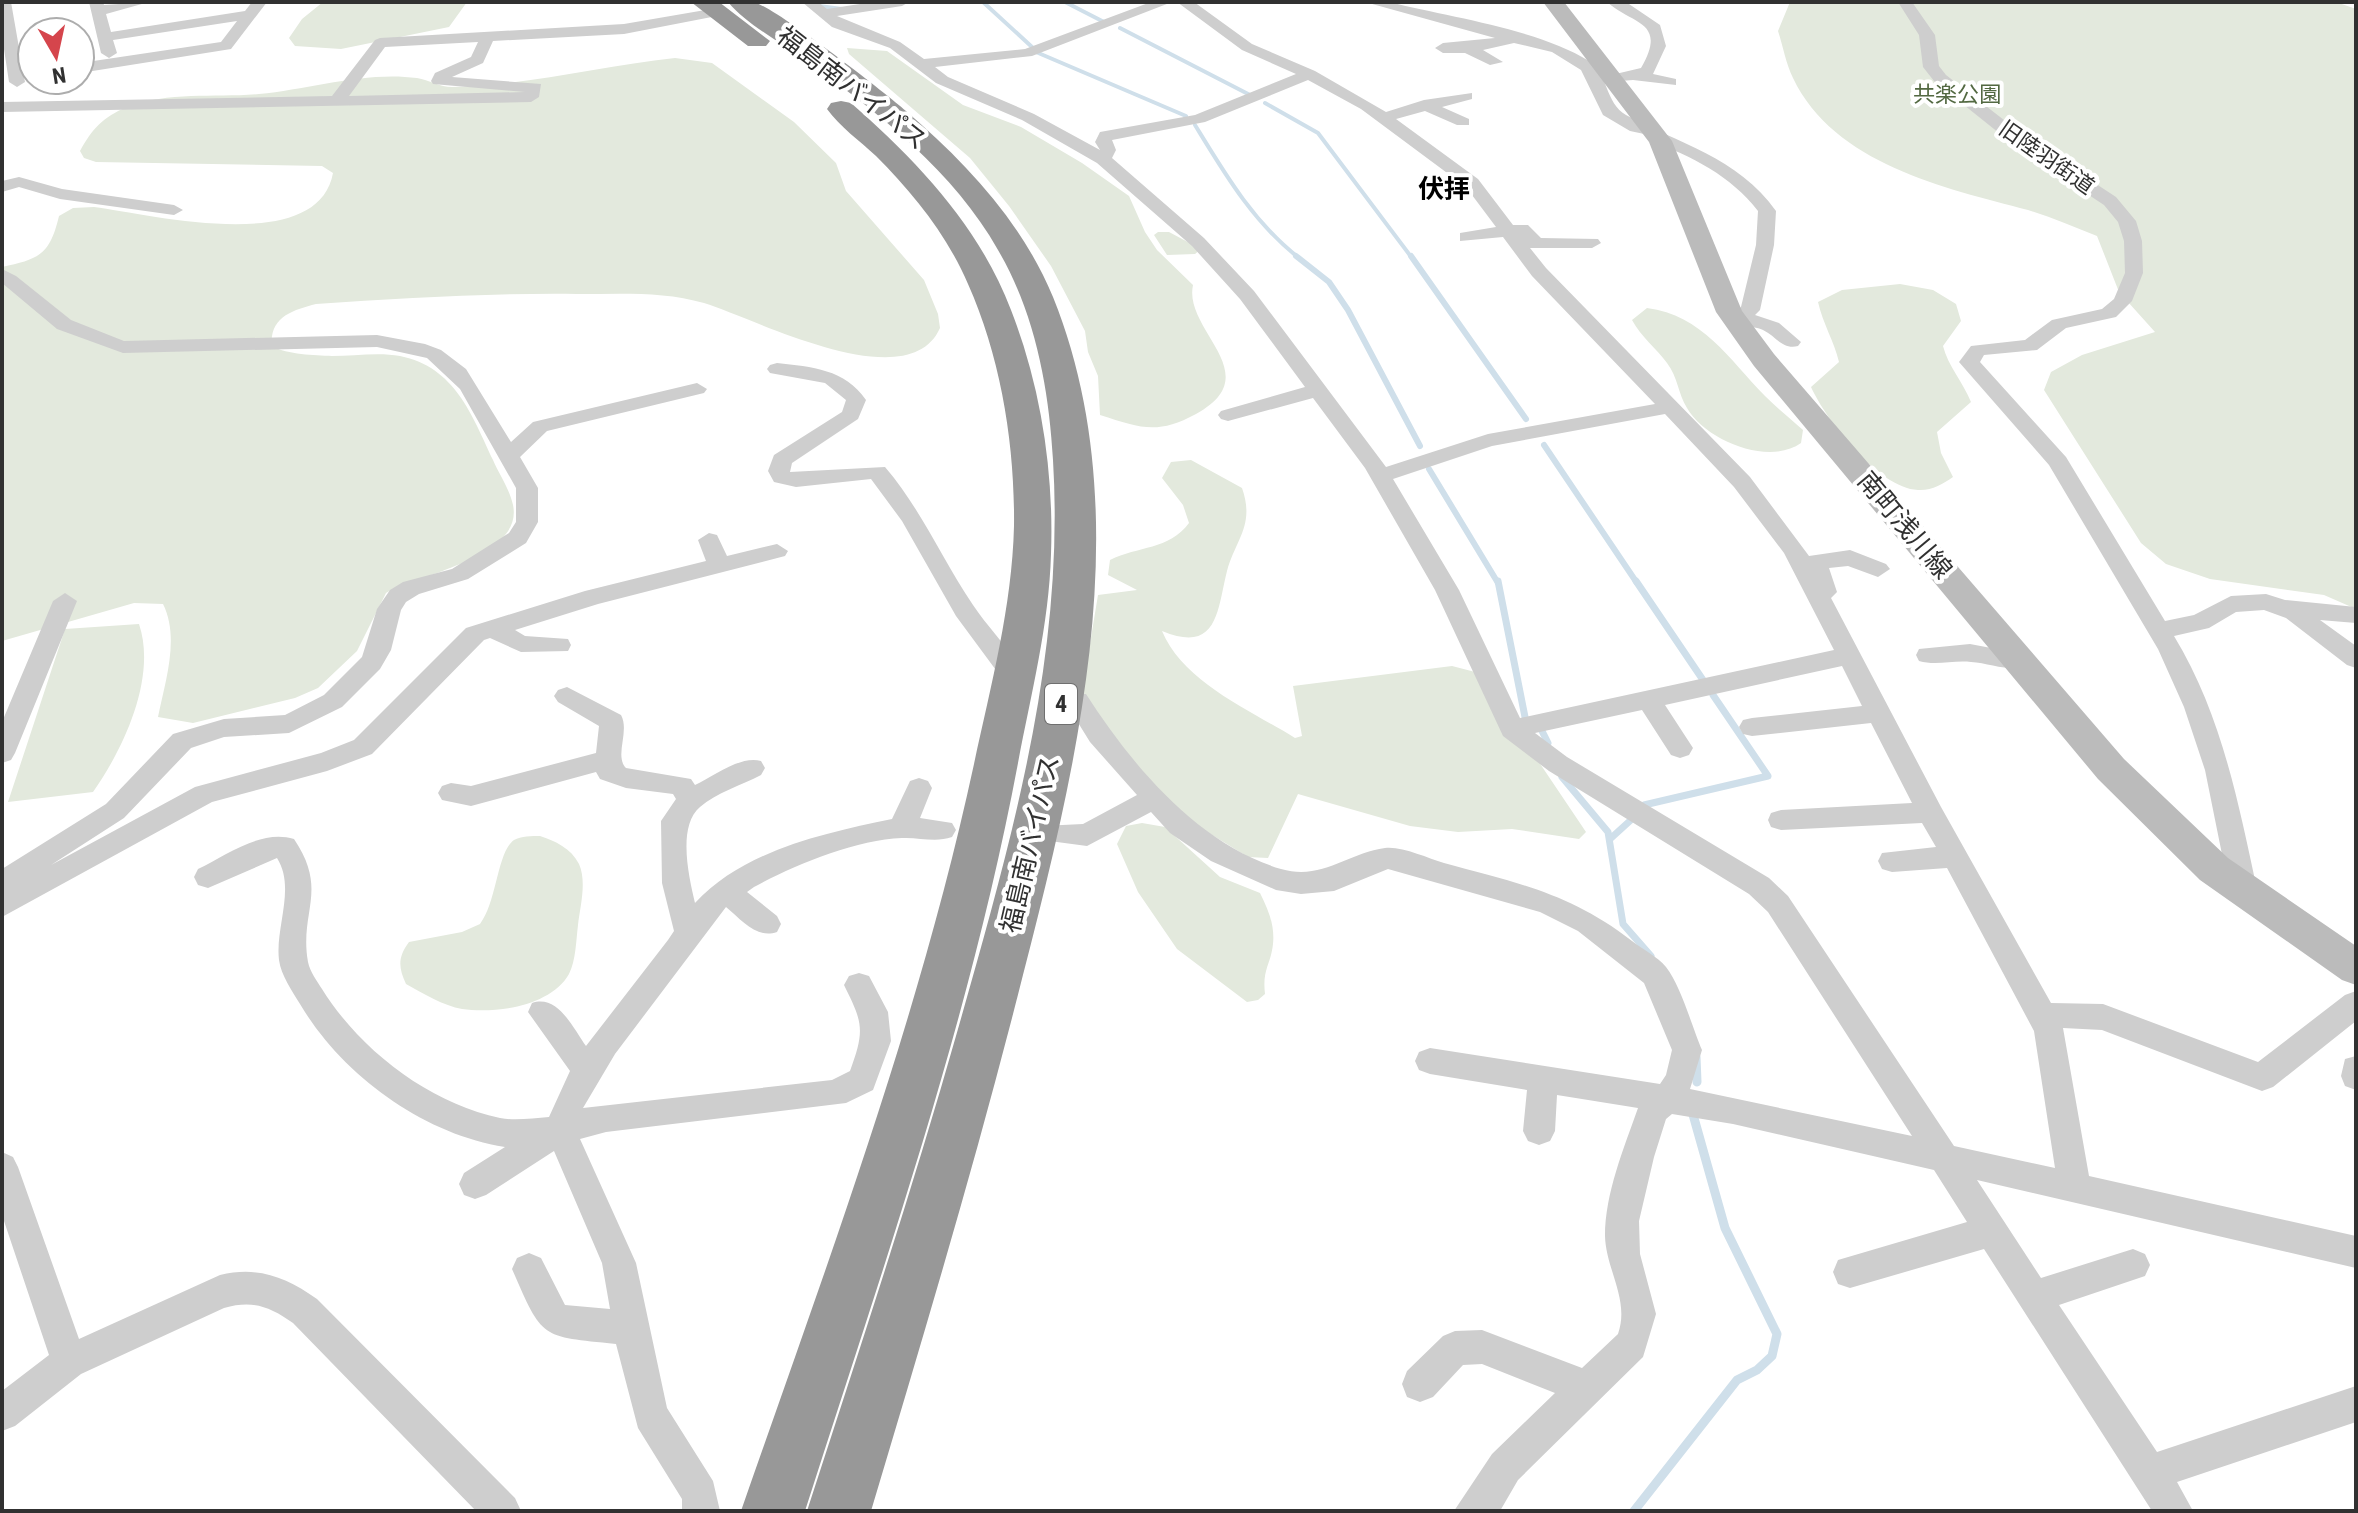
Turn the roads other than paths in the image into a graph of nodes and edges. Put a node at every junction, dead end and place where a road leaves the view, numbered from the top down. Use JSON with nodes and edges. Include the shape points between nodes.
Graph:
{"nodes":[{"id":1,"x":4,"y":2,"type":"edge"},
{"id":2,"x":142,"y":2,"type":"edge"},
{"id":3,"x":902,"y":2,"type":"edge"},
{"id":4,"x":1165,"y":2,"type":"edge"},
{"id":5,"x":1184,"y":2,"type":"edge"},
{"id":6,"x":1372,"y":2,"type":"edge"},
{"id":7,"x":1553,"y":2,"type":"edge"},
{"id":8,"x":1614,"y":2,"type":"edge"},
{"id":9,"x":1905,"y":2,"type":"edge"},
{"id":10,"x":97,"y":6,"type":"edge"},
{"id":11,"x":255,"y":8,"type":"edge"},
{"id":12,"x":709,"y":8,"type":"edge"},
{"id":13,"x":817,"y":8,"type":"edge"},
{"id":14,"x":105,"y":37,"type":"junction"},
{"id":15,"x":487,"y":38,"type":"junction"},
{"id":16,"x":1540,"y":44,"type":"junction"},
{"id":17,"x":1443,"y":48,"type":"dead end"},
{"id":18,"x":1468,"y":48,"type":"junction"},
{"id":19,"x":185,"y":51,"type":"junction"},
{"id":20,"x":116,"y":60,"type":"junction"},
{"id":21,"x":1495,"y":62,"type":"dead end"},
{"id":22,"x":96,"y":64,"type":"edge"},
{"id":23,"x":922,"y":64,"type":"junction"},
{"id":24,"x":179,"y":70,"type":"dead end"},
{"id":25,"x":1309,"y":74,"type":"junction"},
{"id":26,"x":16,"y":77,"type":"edge"},
{"id":27,"x":118,"y":77,"type":"dead end"},
{"id":28,"x":1625,"y":78,"type":"junction"},
{"id":29,"x":1670,"y":82,"type":"dead end"},
{"id":30,"x":1466,"y":96,"type":"dead end"},
{"id":31,"x":339,"y":98,"type":"junction"},
{"id":32,"x":1424,"y":105,"type":"junction"},
{"id":33,"x":2,"y":107,"type":"edge"},
{"id":34,"x":1381,"y":118,"type":"junction"},
{"id":35,"x":1463,"y":122,"type":"dead end"},
{"id":36,"x":1654,"y":134,"type":"junction"},
{"id":37,"x":1688,"y":150,"type":"junction"},
{"id":38,"x":1103,"y":159,"type":"junction"},
{"id":39,"x":1752,"y":166,"type":"dead end"},
{"id":40,"x":2,"y":187,"type":"edge"},
{"id":41,"x":174,"y":210,"type":"dead end"},
{"id":42,"x":1511,"y":231,"type":"junction"},
{"id":43,"x":1466,"y":237,"type":"dead end"},
{"id":44,"x":1592,"y":243,"type":"dead end"},
{"id":45,"x":2,"y":275,"type":"edge"},
{"id":46,"x":1735,"y":320,"type":"junction"},
{"id":47,"x":1791,"y":342,"type":"dead end"},
{"id":48,"x":777,"y":369,"type":"dead end"},
{"id":49,"x":697,"y":389,"type":"dead end"},
{"id":50,"x":1318,"y":390,"type":"junction"},
{"id":51,"x":1670,"y":407,"type":"junction"},
{"id":52,"x":1228,"y":415,"type":"dead end"},
{"id":53,"x":509,"y":456,"type":"junction"},
{"id":54,"x":1380,"y":476,"type":"junction"},
{"id":55,"x":709,"y":540,"type":"dead end"},
{"id":56,"x":777,"y":551,"type":"dead end"},
{"id":57,"x":720,"y":566,"type":"junction"},
{"id":58,"x":1878,"y":569,"type":"dead end"},
{"id":59,"x":65,"y":601,"type":"dead end"},
{"id":60,"x":1823,"y":607,"type":"junction"},
{"id":61,"x":2282,"y":608,"type":"junction"},
{"id":62,"x":2356,"y":615,"type":"edge"},
{"id":63,"x":491,"y":628,"type":"junction"},
{"id":64,"x":2160,"y":630,"type":"junction"},
{"id":65,"x":559,"y":645,"type":"dead end"},
{"id":66,"x":1928,"y":655,"type":"dead end"},
{"id":67,"x":1848,"y":656,"type":"junction"},
{"id":68,"x":2356,"y":659,"type":"edge"},
{"id":69,"x":2019,"y":661,"type":"junction"},
{"id":70,"x":1013,"y":675,"type":"junction"},
{"id":71,"x":567,"y":696,"type":"dead end"},
{"id":72,"x":1077,"y":700,"type":"dead end"},
{"id":73,"x":1649,"y":700,"type":"junction"},
{"id":74,"x":1880,"y":713,"type":"junction"},
{"id":75,"x":1752,"y":727,"type":"dead end"},
{"id":76,"x":1512,"y":729,"type":"junction"},
{"id":77,"x":1680,"y":748,"type":"dead end"},
{"id":78,"x":2,"y":753,"type":"edge"},
{"id":79,"x":608,"y":760,"type":"junction"},
{"id":80,"x":752,"y":768,"type":"dead end"},
{"id":81,"x":919,"y":788,"type":"dead end"},
{"id":82,"x":451,"y":793,"type":"dead end"},
{"id":83,"x":1154,"y":798,"type":"junction"},
{"id":84,"x":690,"y":800,"type":"junction"},
{"id":85,"x":1930,"y":812,"type":"junction"},
{"id":86,"x":1781,"y":820,"type":"dead end"},
{"id":87,"x":901,"y":827,"type":"junction"},
{"id":88,"x":942,"y":830,"type":"dead end"},
{"id":89,"x":1052,"y":833,"type":"dead end"},
{"id":90,"x":1955,"y":857,"type":"junction"},
{"id":91,"x":1892,"y":861,"type":"dead end"},
{"id":92,"x":208,"y":877,"type":"dead end"},
{"id":93,"x":2,"y":883,"type":"edge"},
{"id":94,"x":2243,"y":889,"type":"junction"},
{"id":95,"x":726,"y":891,"type":"junction"},
{"id":96,"x":2,"y":906,"type":"edge"},
{"id":97,"x":767,"y":924,"type":"dead end"},
{"id":98,"x":688,"y":932,"type":"junction"},
{"id":99,"x":2356,"y":968,"type":"edge"},
{"id":100,"x":859,"y":985,"type":"dead end"},
{"id":101,"x":2356,"y":1004,"type":"edge"},
{"id":102,"x":543,"y":1012,"type":"dead end"},
{"id":103,"x":2042,"y":1015,"type":"junction"},
{"id":104,"x":1430,"y":1061,"type":"dead end"},
{"id":105,"x":2356,"y":1069,"type":"edge"},
{"id":106,"x":587,"y":1070,"type":"junction"},
{"id":107,"x":2356,"y":1076,"type":"edge"},
{"id":108,"x":1543,"y":1077,"type":"junction"},
{"id":109,"x":1668,"y":1101,"type":"junction"},
{"id":110,"x":560,"y":1130,"type":"junction"},
{"id":111,"x":1539,"y":1131,"type":"dead end"},
{"id":112,"x":1943,"y":1159,"type":"junction"},
{"id":113,"x":2,"y":1167,"type":"edge"},
{"id":114,"x":475,"y":1184,"type":"dead end"},
{"id":115,"x":2074,"y":1186,"type":"junction"},
{"id":116,"x":1990,"y":1231,"type":"junction"},
{"id":117,"x":2356,"y":1252,"type":"edge"},
{"id":118,"x":2133,"y":1265,"type":"dead end"},
{"id":119,"x":529,"y":1269,"type":"dead end"},
{"id":120,"x":1850,"y":1272,"type":"dead end"},
{"id":121,"x":2033,"y":1297,"type":"junction"},
{"id":122,"x":630,"y":1328,"type":"junction"},
{"id":123,"x":69,"y":1362,"type":"junction"},
{"id":124,"x":1420,"y":1384,"type":"dead end"},
{"id":125,"x":1587,"y":1388,"type":"junction"},
{"id":126,"x":2356,"y":1404,"type":"edge"},
{"id":127,"x":2,"y":1413,"type":"edge"},
{"id":128,"x":2149,"y":1473,"type":"junction"},
{"id":129,"x":502,"y":1511,"type":"edge"},
{"id":130,"x":701,"y":1511,"type":"edge"},
{"id":131,"x":773,"y":1511,"type":"edge"},
{"id":132,"x":839,"y":1511,"type":"edge"},
{"id":133,"x":1473,"y":1511,"type":"edge"},
{"id":134,"x":2174,"y":1511,"type":"edge"}],
"edges":[{"from":1,"to":26,"type":"street"},
{"from":2,"to":10,"type":"street"},
{"from":3,"to":13,"type":"street"},
{"from":4,"to":23,"type":"street","via":[[1027,53]]},
{"from":5,"to":25,"type":"street","via":[[1247,47]]},
{"from":6,"to":16,"type":"street"},
{"from":7,"to":28,"type":"street","name":"南町浅川線"},
{"from":8,"to":28,"type":"street","via":[[1650,20],[1659,33],[1659,53],[1647,72]]},
{"from":9,"to":64,"type":"street","name":"旧陸羽街道","via":[[1927,35],[1931,67],[1940,78],[2025,145],[2110,201],[2127,221],[2134,273],[2122,301],[2109,313],[2059,324],[2030,346],[1978,350],[1969,362],[2058,462]]},
{"from":10,"to":14,"type":"street"},
{"from":11,"to":14,"type":"street"},
{"from":11,"to":19,"type":"street","via":[[226,46]]},
{"from":12,"to":15,"type":"street","via":[[624,29]]},
{"from":12,"to":70,"type":"highway","name":"福島南バイパス","number":"4","via":[[806,79],[881,144],[951,224],[995,309],[1020,401],[1029,475],[1028,602]]},
{"from":12,"to":132,"type":"highway","name":"福島南バイパス","number":"4","via":[[881,104],[952,169],[994,219],[1043,311],[1065,399],[1074,474],[1078,581],[1040,822],[957,1128]]},
{"from":13,"to":23,"type":"street","via":[[837,24],[895,45]]},
{"from":14,"to":20,"type":"street"},
{"from":15,"to":31,"type":"street","via":[[380,43]]},
{"from":15,"to":31,"type":"street","via":[[478,60],[439,81],[535,87],[531,97]]},
{"from":16,"to":18,"type":"street","via":[[1509,40]]},
{"from":16,"to":36,"type":"street","via":[[1588,67],[1609,112]]},
{"from":17,"to":18,"type":"street"},
{"from":18,"to":21,"type":"street"},
{"from":19,"to":20,"type":"street"},
{"from":19,"to":24,"type":"street"},
{"from":20,"to":22,"type":"street"},
{"from":20,"to":27,"type":"street"},
{"from":23,"to":38,"type":"street","via":[[942,80],[1028,117]]},
{"from":25,"to":34,"type":"street"},
{"from":25,"to":38,"type":"street","via":[[1199,119],[1106,136]]},
{"from":28,"to":29,"type":"street"},
{"from":28,"to":36,"type":"street","name":"南町浅川線"},
{"from":30,"to":32,"type":"street"},
{"from":31,"to":33,"type":"street"},
{"from":32,"to":34,"type":"street"},
{"from":32,"to":35,"type":"street"},
{"from":34,"to":42,"type":"street","via":[[1472,183]]},
{"from":36,"to":37,"type":"street"},
{"from":36,"to":46,"type":"street","name":"南町浅川線"},
{"from":37,"to":39,"type":"street"},
{"from":37,"to":46,"type":"street","via":[[1743,183],[1767,211],[1750,310]]},
{"from":38,"to":50,"type":"street","via":[[1198,242],[1247,295]]},
{"from":40,"to":41,"type":"street","via":[[19,182],[60,194]]},
{"from":42,"to":43,"type":"street"},
{"from":42,"to":44,"type":"street","via":[[1522,229],[1536,244]]},
{"from":42,"to":51,"type":"street","via":[[1539,272]]},
{"from":45,"to":53,"type":"street","via":[[58,320],[123,347],[411,344],[452,364],[467,380]]},
{"from":46,"to":47,"type":"street","via":[[1775,325]]},
{"from":46,"to":69,"type":"street","name":"南町浅川線"},
{"from":48,"to":70,"type":"street","via":[[841,383],[856,400],[851,415],[782,460],[782,477],[877,472],[965,612],[999,650]]},
{"from":49,"to":53,"type":"street","via":[[540,426]]},
{"from":50,"to":52,"type":"street"},
{"from":50,"to":54,"type":"street"},
{"from":51,"to":54,"type":"street","via":[[1488,440]]},
{"from":51,"to":60,"type":"street","via":[[1770,515]]},
{"from":53,"to":93,"type":"street","via":[[527,488],[527,522],[518,538],[460,574],[398,596],[389,609],[379,650],[355,682],[314,713],[289,724],[224,728],[182,741],[115,811]]},
{"from":54,"to":76,"type":"street","via":[[1447,590]]},
{"from":55,"to":57,"type":"street"},
{"from":56,"to":57,"type":"street"},
{"from":57,"to":63,"type":"street"},
{"from":58,"to":60,"type":"street","via":[[1850,558],[1817,561],[1826,595]]},
{"from":59,"to":78,"type":"street"},
{"from":60,"to":67,"type":"street"},
{"from":61,"to":62,"type":"street"},
{"from":61,"to":64,"type":"street","via":[[2266,602],[2231,604],[2201,622]]},
{"from":61,"to":68,"type":"street"},
{"from":63,"to":65,"type":"street","via":[[521,644]]},
{"from":63,"to":96,"type":"street","via":[[462,644],[363,747],[204,794]]},
{"from":64,"to":94,"type":"street","via":[[2197,707],[2218,770]]},
{"from":66,"to":69,"type":"street","via":[[1970,653]]},
{"from":67,"to":73,"type":"street"},
{"from":67,"to":74,"type":"street"},
{"from":69,"to":94,"type":"street","name":"南町浅川線","via":[[2172,832]]},
{"from":70,"to":131,"type":"highway","name":"福島南バイパス","number":"4","via":[[973,885]]},
{"from":71,"to":79,"type":"street","via":[[612,722]]},
{"from":72,"to":83,"type":"street","via":[[1099,735]]},
{"from":73,"to":76,"type":"street"},
{"from":73,"to":77,"type":"street"},
{"from":74,"to":75,"type":"street"},
{"from":74,"to":85,"type":"street"},
{"from":76,"to":112,"type":"street","via":[[1558,764],[1759,886],[1778,904]]},
{"from":79,"to":82,"type":"street","via":[[471,796]]},
{"from":79,"to":84,"type":"street","via":[[609,772],[624,780],[656,779],[682,786]]},
{"from":80,"to":84,"type":"street"},
{"from":81,"to":87,"type":"street"},
{"from":83,"to":89,"type":"street","via":[[1087,835]]},
{"from":83,"to":109,"type":"street","via":[[1180,826],[1276,879],[1334,880],[1388,858],[1548,903],[1588,923],[1655,975],[1674,1017],[1687,1050]]},
{"from":84,"to":98,"type":"street","via":[[674,821],[673,843]]},
{"from":85,"to":86,"type":"street"},
{"from":85,"to":90,"type":"street"},
{"from":87,"to":88,"type":"street"},
{"from":87,"to":95,"type":"street","via":[[815,850]]},
{"from":90,"to":91,"type":"street"},
{"from":90,"to":103,"type":"street"},
{"from":92,"to":110,"type":"street","via":[[265,848],[284,847],[297,862],[302,882],[293,925],[294,965],[312,1001],[359,1058],[402,1088],[468,1121],[503,1133]]},
{"from":94,"to":99,"type":"street","name":"南町浅川線"},
{"from":95,"to":97,"type":"street"},
{"from":95,"to":98,"type":"street"},
{"from":98,"to":106,"type":"street"},
{"from":100,"to":110,"type":"street","via":[[876,1011],[879,1027],[862,1080],[835,1093],[606,1118]]},
{"from":101,"to":103,"type":"street","via":[[2262,1077],[2103,1017]]},
{"from":102,"to":106,"type":"street"},
{"from":103,"to":115,"type":"street"},
{"from":104,"to":108,"type":"street"},
{"from":105,"to":107,"type":"street"},
{"from":106,"to":110,"type":"street"},
{"from":108,"to":109,"type":"street"},
{"from":108,"to":111,"type":"street"},
{"from":109,"to":112,"type":"street","via":[[1733,1110]]},
{"from":109,"to":125,"type":"street","via":[[1653,1110],[1622,1234],[1642,1321],[1631,1345]]},
{"from":110,"to":114,"type":"street"},
{"from":110,"to":122,"type":"street","via":[[619,1263]]},
{"from":112,"to":115,"type":"street"},
{"from":112,"to":116,"type":"street"},
{"from":113,"to":123,"type":"street"},
{"from":115,"to":117,"type":"street"},
{"from":116,"to":120,"type":"street"},
{"from":116,"to":121,"type":"street"},
{"from":118,"to":121,"type":"street"},
{"from":119,"to":122,"type":"street","via":[[548,1312],[558,1321]]},
{"from":121,"to":128,"type":"street"},
{"from":122,"to":130,"type":"street","via":[[651,1415],[700,1494]]},
{"from":123,"to":127,"type":"street"},
{"from":123,"to":129,"type":"street","via":[[220,1292],[243,1286],[284,1296],[305,1311]]},
{"from":124,"to":125,"type":"street","via":[[1455,1348],[1482,1347]]},
{"from":125,"to":133,"type":"street","via":[[1505,1467]]},
{"from":126,"to":128,"type":"street"},
{"from":128,"to":134,"type":"street"}]}
